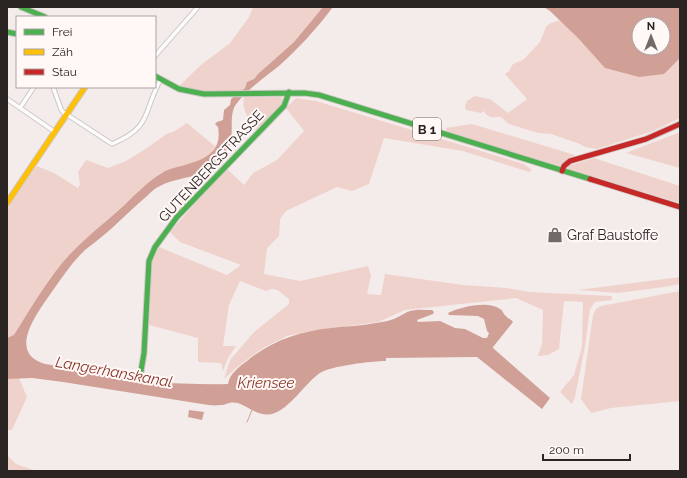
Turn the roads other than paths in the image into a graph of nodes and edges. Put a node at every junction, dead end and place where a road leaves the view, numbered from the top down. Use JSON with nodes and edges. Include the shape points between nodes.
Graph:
{"nodes":[{"id":1,"x":21,"y":7,"type":"edge"},
{"id":2,"x":198,"y":7,"type":"edge"},
{"id":3,"x":43,"y":16,"type":"edge"},
{"id":4,"x":156,"y":55,"type":"edge"},
{"id":5,"x":156,"y":76,"type":"edge"},
{"id":6,"x":161,"y":79,"type":"junction"},
{"id":7,"x":33,"y":88,"type":"edge"},
{"id":8,"x":52,"y":88,"type":"edge"},
{"id":9,"x":84,"y":88,"type":"edge"},
{"id":10,"x":289,"y":92,"type":"junction"},
{"id":11,"x":7,"y":99,"type":"edge"},
{"id":12,"x":20,"y":108,"type":"junction"},
{"id":13,"x":67,"y":114,"type":"junction"},
{"id":14,"x":680,"y":124,"type":"edge"},
{"id":15,"x":55,"y":132,"type":"junction"},
{"id":16,"x":562,"y":171,"type":"junction"},
{"id":17,"x":7,"y":203,"type":"edge"},
{"id":18,"x":680,"y":207,"type":"edge"},
{"id":19,"x":140,"y":377,"type":"dead end"}],
"edges":[{"from":1,"to":3,"type":"main road"},
{"from":2,"to":4,"type":"street"},
{"from":5,"to":6,"type":"main road","number":"B 1"},
{"from":6,"to":10,"type":"main road","number":"B 1","via":[[179,89],[204,94]]},
{"from":6,"to":13,"type":"street","via":[[140,127],[112,144]]},
{"from":7,"to":12,"type":"street"},
{"from":8,"to":13,"type":"street","via":[[61,110]]},
{"from":9,"to":13,"type":"main road"},
{"from":10,"to":16,"type":"main road","number":"B 1","via":[[319,95]]},
{"from":10,"to":19,"type":"main road","name":"GUTENBERGSTRASSE","via":[[284,106],[192,200],[155,247],[150,257],[148,272],[144,353]]},
{"from":11,"to":12,"type":"street"},
{"from":12,"to":15,"type":"street"},
{"from":13,"to":15,"type":"main road"},
{"from":14,"to":16,"type":"main road","via":[[646,139],[570,161]]},
{"from":15,"to":17,"type":"main road"},
{"from":16,"to":18,"type":"main road","number":"B 1"}]}
